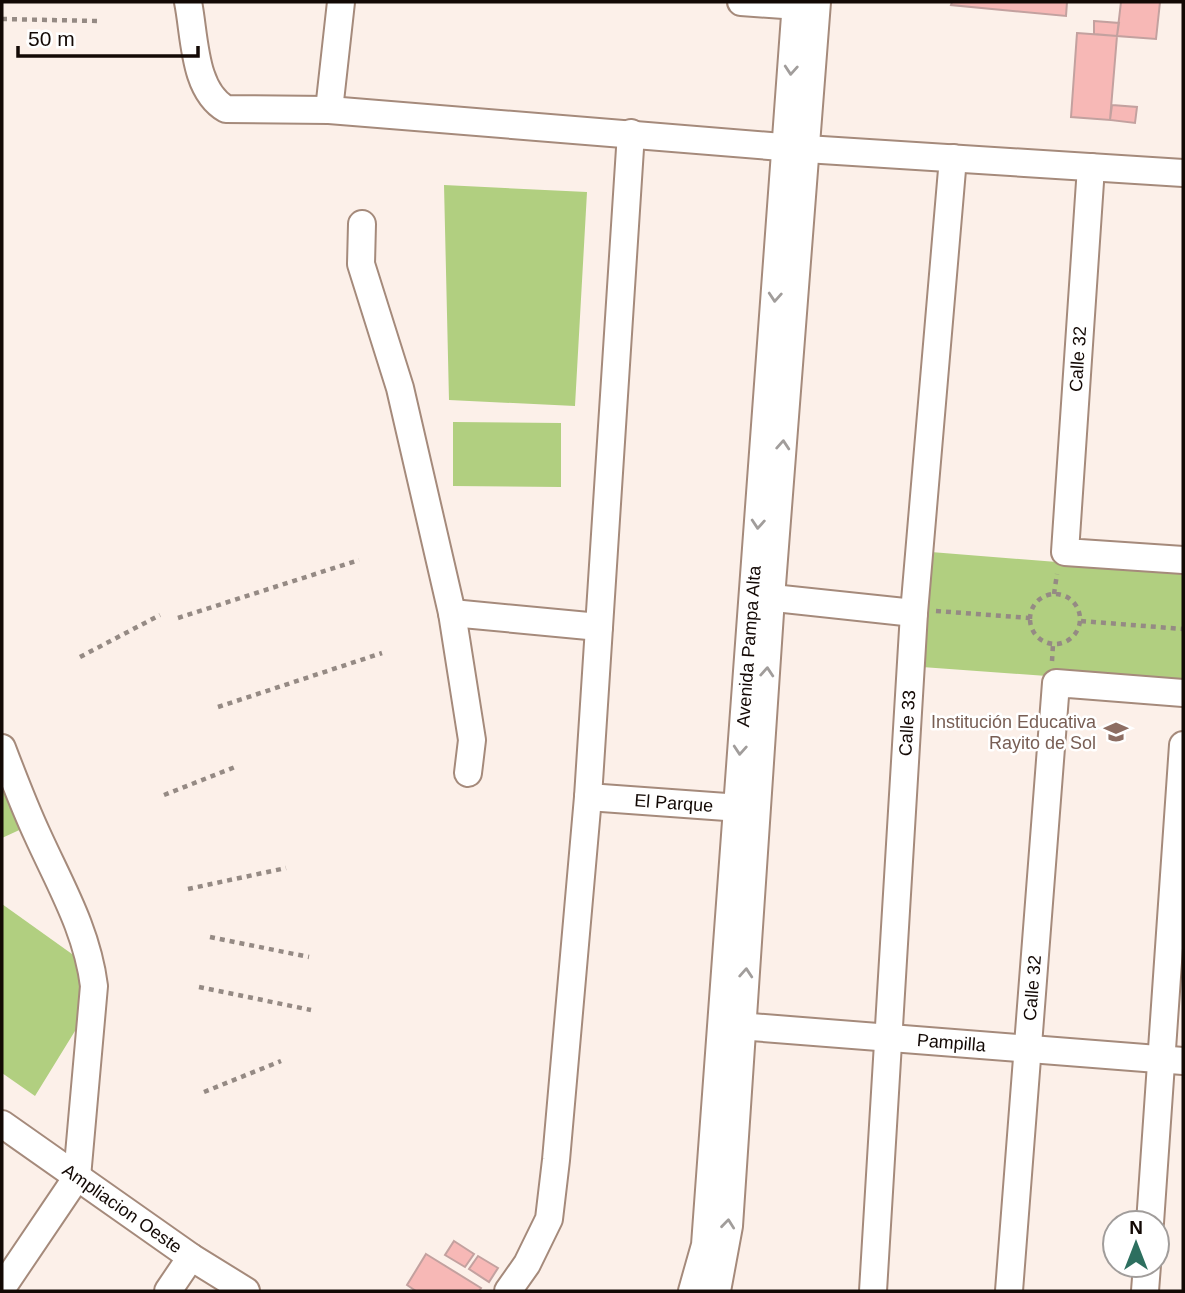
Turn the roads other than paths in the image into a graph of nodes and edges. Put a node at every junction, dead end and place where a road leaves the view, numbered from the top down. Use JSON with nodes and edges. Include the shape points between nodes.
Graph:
{"nodes":[{"id":1,"x":188,"y":2,"type":"edge"},
{"id":2,"x":341,"y":2,"type":"edge"},
{"id":3,"x":741,"y":2,"type":"edge"},
{"id":4,"x":807,"y":4,"type":"edge"},
{"id":5,"x":329,"y":110,"type":"junction"},
{"id":6,"x":631,"y":133,"type":"junction"},
{"id":7,"x":796,"y":148,"type":"junction"},
{"id":8,"x":953,"y":158,"type":"junction"},
{"id":9,"x":1091,"y":167,"type":"junction"},
{"id":10,"x":1183,"y":173,"type":"edge"},
{"id":11,"x":362,"y":224,"type":"dead end"},
{"id":12,"x":1183,"y":560,"type":"edge"},
{"id":13,"x":762,"y":597,"type":"junction"},
{"id":14,"x":452,"y":613,"type":"junction"},
{"id":15,"x":914,"y":613,"type":"junction"},
{"id":16,"x":599,"y":627,"type":"junction"},
{"id":17,"x":1183,"y":693,"type":"edge"},
{"id":18,"x":1183,"y":745,"type":"edge"},
{"id":19,"x":2,"y":748,"type":"edge"},
{"id":20,"x":468,"y":774,"type":"dead end"},
{"id":21,"x":588,"y":797,"type":"junction"},
{"id":22,"x":747,"y":808,"type":"junction"},
{"id":23,"x":731,"y":1026,"type":"junction"},
{"id":24,"x":886,"y":1039,"type":"junction"},
{"id":25,"x":1026,"y":1049,"type":"junction"},
{"id":26,"x":1173,"y":1060,"type":"edge"},
{"id":27,"x":2,"y":1125,"type":"edge"},
{"id":28,"x":77,"y":1177,"type":"junction"},
{"id":29,"x":1152,"y":1209,"type":"edge"},
{"id":30,"x":191,"y":1257,"type":"junction"},
{"id":31,"x":2,"y":1288,"type":"edge"},
{"id":32,"x":168,"y":1291,"type":"edge"},
{"id":33,"x":246,"y":1291,"type":"edge"},
{"id":34,"x":508,"y":1291,"type":"edge"},
{"id":35,"x":692,"y":1291,"type":"edge"},
{"id":36,"x":717,"y":1291,"type":"edge"},
{"id":37,"x":873,"y":1291,"type":"edge"},
{"id":38,"x":1009,"y":1291,"type":"edge"}],
"edges":[{"from":1,"to":5,"type":"street","via":[[204,86],[213,101],[226,109]]},
{"from":2,"to":5,"type":"street"},
{"from":3,"to":4,"type":"street"},
{"from":4,"to":7,"type":"street","name":"Avenida Pampa Alta"},
{"from":5,"to":6,"type":"street"},
{"from":6,"to":7,"type":"street"},
{"from":6,"to":16,"type":"street"},
{"from":7,"to":8,"type":"street"},
{"from":7,"to":13,"type":"street","name":"Avenida Pampa Alta"},
{"from":8,"to":9,"type":"street"},
{"from":8,"to":15,"type":"street","name":"Calle 33"},
{"from":9,"to":10,"type":"street"},
{"from":9,"to":12,"type":"street","name":"Calle 32","via":[[1065,552]]},
{"from":11,"to":14,"type":"street","via":[[361,264],[400,388]]},
{"from":13,"to":15,"type":"street"},
{"from":13,"to":22,"type":"street","name":"Avenida Pampa Alta"},
{"from":14,"to":16,"type":"street"},
{"from":14,"to":20,"type":"street","via":[[472,740]]},
{"from":15,"to":24,"type":"street","name":"Calle 33"},
{"from":16,"to":21,"type":"street"},
{"from":17,"to":25,"type":"street","name":"Calle 32","via":[[1056,683]]},
{"from":18,"to":26,"type":"street"},
{"from":19,"to":28,"type":"street","via":[[82,928],[90,956],[94,986]]},
{"from":21,"to":22,"type":"street","name":"El Parque"},
{"from":21,"to":34,"type":"street","via":[[549,1219]]},
{"from":22,"to":23,"type":"street","name":"Avenida Pampa Alta"},
{"from":23,"to":24,"type":"street","name":"Pampilla"},
{"from":23,"to":35,"type":"street","name":"Avenida Pampa Alta","via":[[705,1245]]},
{"from":36,"to":23,"type":"street","name":"Avenida Pampa Alta","one_way":true,"via":[[729,1226]]},
{"from":24,"to":25,"type":"street","name":"Pampilla"},
{"from":24,"to":37,"type":"street","name":"Calle 33"},
{"from":25,"to":26,"type":"street","name":"Pampilla"},
{"from":25,"to":38,"type":"street","name":"Calle 32"},
{"from":26,"to":29,"type":"street"},
{"from":27,"to":28,"type":"street","name":"Ampliacion Oeste"},
{"from":28,"to":30,"type":"street","name":"Ampliacion Oeste"},
{"from":28,"to":31,"type":"street"},
{"from":30,"to":32,"type":"street"},
{"from":30,"to":33,"type":"street","name":"Ampliacion Oeste"}]}
